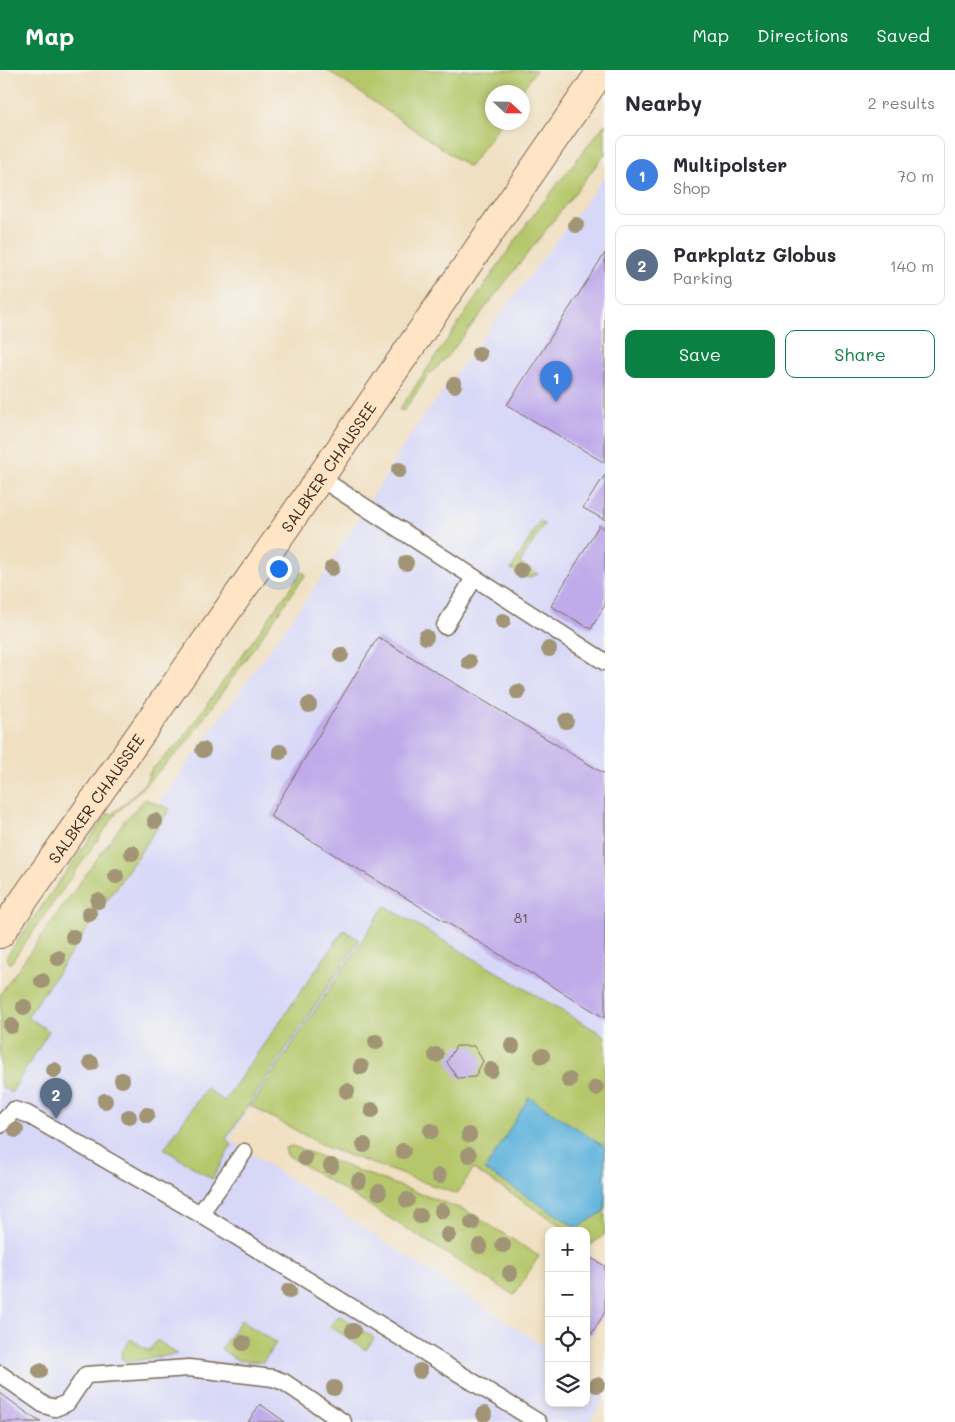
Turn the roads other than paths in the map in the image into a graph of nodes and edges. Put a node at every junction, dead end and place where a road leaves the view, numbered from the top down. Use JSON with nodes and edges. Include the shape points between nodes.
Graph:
{"nodes":[{"id":1,"x":602,"y":70,"type":"edge"},
{"id":2,"x":320,"y":478,"type":"junction"},
{"id":3,"x":474,"y":578,"type":"junction"},
{"id":4,"x":445,"y":626,"type":"dead end"},
{"id":5,"x":605,"y":662,"type":"edge"},
{"id":6,"x":0,"y":934,"type":"edge"},
{"id":7,"x":0,"y":1125,"type":"edge"},
{"id":8,"x":244,"y":1152,"type":"dead end"},
{"id":9,"x":200,"y":1214,"type":"junction"},
{"id":10,"x":0,"y":1374,"type":"edge"},
{"id":11,"x":530,"y":1420,"type":"edge"},
{"id":12,"x":343,"y":1422,"type":"edge"}],
"edges":[{"from":1,"to":2,"type":"main road","name":"SALBKER CHAUSSEE"},
{"from":2,"to":3,"type":"lane"},
{"from":2,"to":6,"type":"main road","name":"SALBKER CHAUSSEE"},
{"from":3,"to":4,"type":"lane"},
{"from":3,"to":5,"type":"lane"},
{"from":7,"to":9,"type":"lane","via":[[12,1111],[22,1111]]},
{"from":8,"to":9,"type":"lane"},
{"from":9,"to":11,"type":"lane"},
{"from":10,"to":12,"type":"lane","via":[[44,1405],[55,1408],[67,1402],[86,1375],[189,1368],[269,1377],[284,1382]]}]}
